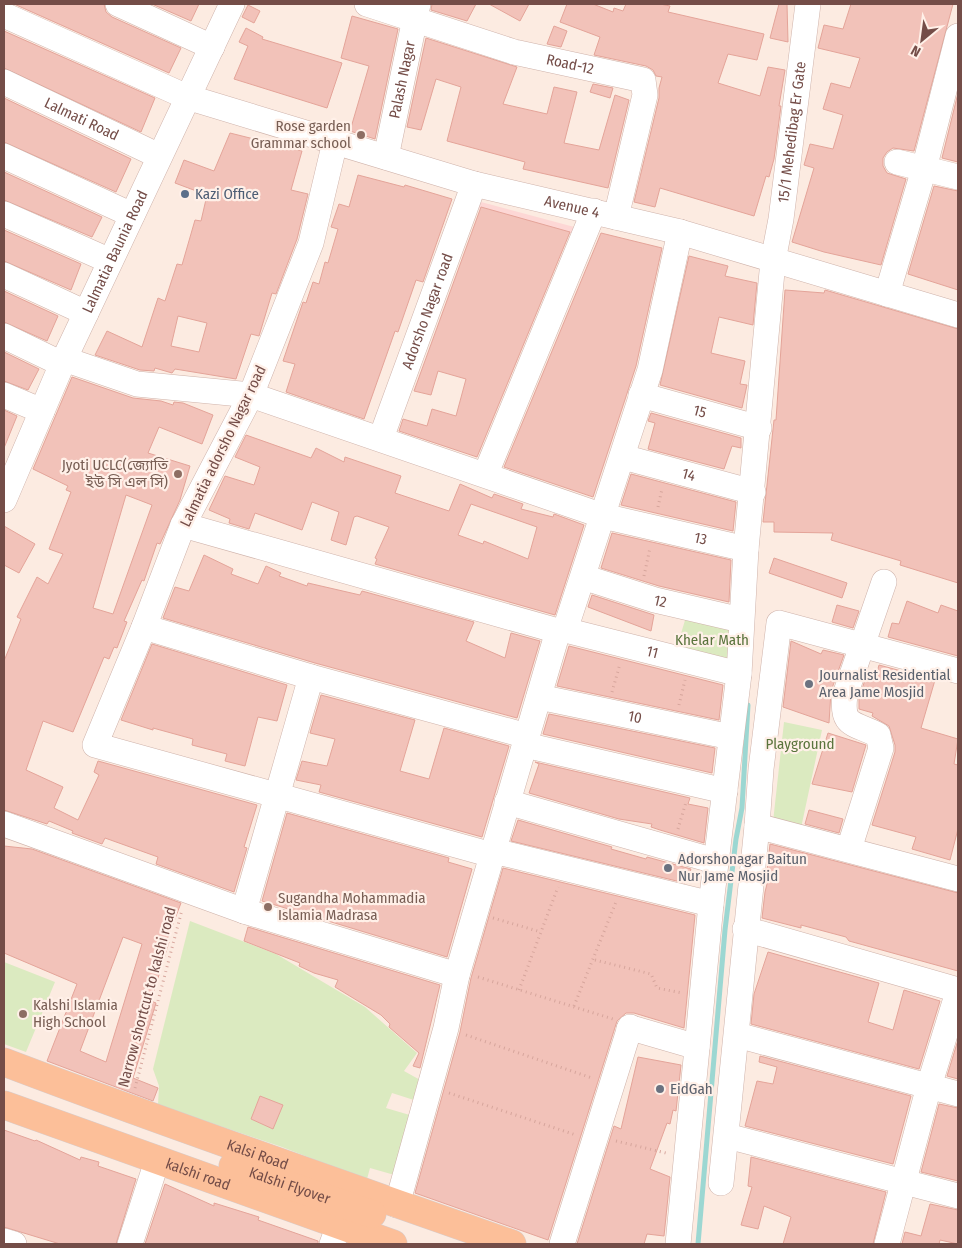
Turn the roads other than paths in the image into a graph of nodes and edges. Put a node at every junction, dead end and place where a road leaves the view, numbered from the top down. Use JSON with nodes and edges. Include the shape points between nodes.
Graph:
{"nodes":[{"id":1,"x":118,"y":4,"type":"edge"},
{"id":2,"x":232,"y":4,"type":"edge"},
{"id":3,"x":367,"y":4,"type":"edge"},
{"id":4,"x":808,"y":4,"type":"edge"},
{"id":5,"x":417,"y":12,"type":"edge"},
{"id":6,"x":9,"y":17,"type":"edge"},
{"id":7,"x":958,"y":36,"type":"edge"},
{"id":8,"x":212,"y":47,"type":"junction"},
{"id":9,"x":4,"y":82,"type":"edge"},
{"id":10,"x":188,"y":97,"type":"junction"},
{"id":11,"x":335,"y":142,"type":"junction"},
{"id":12,"x":4,"y":156,"type":"edge"},
{"id":13,"x":160,"y":156,"type":"junction"},
{"id":14,"x":386,"y":157,"type":"junction"},
{"id":15,"x":896,"y":162,"type":"dead end"},
{"id":16,"x":924,"y":169,"type":"junction"},
{"id":17,"x":958,"y":177,"type":"edge"},
{"id":18,"x":474,"y":184,"type":"junction"},
{"id":19,"x":4,"y":214,"type":"edge"},
{"id":20,"x":605,"y":214,"type":"junction"},
{"id":21,"x":132,"y":215,"type":"junction"},
{"id":22,"x":680,"y":232,"type":"junction"},
{"id":23,"x":110,"y":261,"type":"junction"},
{"id":24,"x":773,"y":261,"type":"junction"},
{"id":25,"x":4,"y":275,"type":"edge"},
{"id":26,"x":887,"y":294,"type":"junction"},
{"id":27,"x":86,"y":313,"type":"junction"},
{"id":28,"x":958,"y":315,"type":"edge"},
{"id":29,"x":4,"y":336,"type":"edge"},
{"id":30,"x":63,"y":362,"type":"junction"},
{"id":31,"x":251,"y":394,"type":"junction"},
{"id":32,"x":4,"y":395,"type":"edge"},
{"id":33,"x":641,"y":395,"type":"junction"},
{"id":34,"x":42,"y":411,"type":"junction"},
{"id":35,"x":759,"y":428,"type":"junction"},
{"id":36,"x":381,"y":438,"type":"junction"},
{"id":37,"x":12,"y":457,"type":"edge"},
{"id":38,"x":623,"y":457,"type":"junction"},
{"id":39,"x":486,"y":474,"type":"junction"},
{"id":40,"x":753,"y":492,"type":"junction"},
{"id":41,"x":4,"y":500,"type":"edge"},
{"id":42,"x":603,"y":516,"type":"junction"},
{"id":43,"x":183,"y":525,"type":"junction"},
{"id":44,"x":746,"y":549,"type":"junction"},
{"id":45,"x":583,"y":578,"type":"junction"},
{"id":46,"x":884,"y":582,"type":"dead end"},
{"id":47,"x":741,"y":620,"type":"junction"},
{"id":48,"x":144,"y":627,"type":"junction"},
{"id":49,"x":562,"y":631,"type":"junction"},
{"id":50,"x":958,"y":672,"type":"edge"},
{"id":51,"x":739,"y":674,"type":"junction"},
{"id":52,"x":311,"y":677,"type":"junction"},
{"id":53,"x":539,"y":697,"type":"junction"},
{"id":54,"x":731,"y":737,"type":"junction"},
{"id":55,"x":526,"y":740,"type":"junction"},
{"id":56,"x":724,"y":790,"type":"junction"},
{"id":57,"x":276,"y":794,"type":"junction"},
{"id":58,"x":507,"y":802,"type":"junction"},
{"id":59,"x":4,"y":824,"type":"edge"},
{"id":60,"x":757,"y":826,"type":"junction"},
{"id":61,"x":849,"y":849,"type":"junction"},
{"id":62,"x":492,"y":855,"type":"junction"},
{"id":63,"x":715,"y":861,"type":"junction"},
{"id":64,"x":958,"y":879,"type":"edge"},
{"id":65,"x":711,"y":904,"type":"junction"},
{"id":66,"x":244,"y":911,"type":"junction"},
{"id":67,"x":746,"y":929,"type":"junction"},
{"id":68,"x":458,"y":973,"type":"junction"},
{"id":69,"x":958,"y":991,"type":"edge"},
{"id":70,"x":737,"y":1035,"type":"junction"},
{"id":71,"x":697,"y":1047,"type":"junction"},
{"id":72,"x":4,"y":1062,"type":"edge"},
{"id":73,"x":4,"y":1082,"type":"edge"},
{"id":74,"x":929,"y":1086,"type":"junction"},
{"id":75,"x":958,"y":1094,"type":"edge"},
{"id":76,"x":4,"y":1105,"type":"edge"},
{"id":77,"x":726,"y":1136,"type":"junction"},
{"id":78,"x":157,"y":1161,"type":"junction"},
{"id":79,"x":902,"y":1181,"type":"junction"},
{"id":80,"x":721,"y":1183,"type":"dead end"},
{"id":81,"x":958,"y":1196,"type":"edge"},
{"id":82,"x":397,"y":1205,"type":"junction"},
{"id":83,"x":341,"y":1225,"type":"edge"},
{"id":84,"x":4,"y":1240,"type":"edge"},
{"id":85,"x":14,"y":1244,"type":"edge"},
{"id":86,"x":130,"y":1244,"type":"edge"},
{"id":87,"x":393,"y":1244,"type":"edge"},
{"id":88,"x":464,"y":1244,"type":"edge"},
{"id":89,"x":512,"y":1244,"type":"edge"},
{"id":90,"x":562,"y":1244,"type":"edge"},
{"id":91,"x":678,"y":1244,"type":"edge"},
{"id":92,"x":887,"y":1244,"type":"edge"}],
"edges":[{"from":1,"to":8,"type":"street"},
{"from":2,"to":8,"type":"street","name":"Lalmatia Baunia Road"},
{"from":3,"to":5,"type":"street","name":"Road-12"},
{"from":4,"to":24,"type":"street","name":"15/1 Mehedibag Er Gate"},
{"from":5,"to":14,"type":"street","name":"Palash Nagar"},
{"from":5,"to":20,"type":"street","name":"Road-12","via":[[514,52],[643,80],[645,95]]},
{"from":6,"to":10,"type":"street","name":"Avenue 4"},
{"from":7,"to":16,"type":"street"},
{"from":8,"to":10,"type":"street","name":"Lalmatia Baunia Road"},
{"from":9,"to":13,"type":"street","name":"Lalmati Road"},
{"from":10,"to":11,"type":"street","name":"Avenue 4"},
{"from":10,"to":13,"type":"street","name":"Lalmatia Baunia Road"},
{"from":11,"to":14,"type":"street","name":"Avenue 4"},
{"from":11,"to":31,"type":"street","name":"Lalmatia adorsho Nagar road","via":[[312,243]]},
{"from":12,"to":21,"type":"street"},
{"from":13,"to":21,"type":"street","name":"Lalmatia Baunia Road"},
{"from":14,"to":18,"type":"street","name":"Avenue 4"},
{"from":15,"to":16,"type":"street"},
{"from":16,"to":17,"type":"street"},
{"from":16,"to":26,"type":"street"},
{"from":18,"to":20,"type":"street","name":"Avenue 4"},
{"from":18,"to":36,"type":"street","name":"Adorsho Nagar road"},
{"from":19,"to":23,"type":"street"},
{"from":20,"to":22,"type":"street","name":"Avenue 4"},
{"from":20,"to":39,"type":"street"},
{"from":21,"to":23,"type":"street","name":"Lalmatia Baunia Road"},
{"from":22,"to":24,"type":"street","name":"Avenue 4"},
{"from":22,"to":33,"type":"street","via":[[650,370]]},
{"from":23,"to":27,"type":"street","name":"Lalmatia Baunia Road"},
{"from":24,"to":26,"type":"street","name":"Avenue 4"},
{"from":24,"to":35,"type":"street","name":"15/1 Mehedibag Er Gate"},
{"from":25,"to":27,"type":"street"},
{"from":26,"to":28,"type":"street","name":"Avenue 4"},
{"from":27,"to":30,"type":"street","name":"Lalmatia Baunia Road"},
{"from":29,"to":30,"type":"street","name":"13"},
{"from":30,"to":31,"type":"street","name":"13","via":[[137,384]]},
{"from":30,"to":34,"type":"street","name":"Lalmatia Baunia Road"},
{"from":31,"to":36,"type":"street","name":"13"},
{"from":31,"to":43,"type":"street","name":"Lalmatia adorsho Nagar road"},
{"from":32,"to":34,"type":"street"},
{"from":33,"to":35,"type":"street","name":"15"},
{"from":33,"to":38,"type":"street"},
{"from":34,"to":37,"type":"street","name":"Lalmatia Baunia Road"},
{"from":35,"to":40,"type":"street","name":"15/1 Mehedibag Er Gate"},
{"from":36,"to":39,"type":"street","name":"13"},
{"from":37,"to":41,"type":"street","name":"Lalmatia Baunia Road"},
{"from":38,"to":40,"type":"street","name":"14"},
{"from":38,"to":42,"type":"street"},
{"from":39,"to":42,"type":"street","name":"13"},
{"from":40,"to":44,"type":"street","name":"15/1 Mehedibag Er Gate"},
{"from":42,"to":44,"type":"street","name":"13"},
{"from":42,"to":45,"type":"street"},
{"from":43,"to":48,"type":"street","name":"Lalmatia adorsho Nagar road"},
{"from":43,"to":49,"type":"street","name":"11"},
{"from":44,"to":47,"type":"street","name":"15/1 Mehedibag Er Gate"},
{"from":45,"to":47,"type":"street","name":"12","via":[[640,596]]},
{"from":45,"to":49,"type":"street"},
{"from":46,"to":61,"type":"street","via":[[845,696],[843,712],[847,720],[878,734],[881,748]]},
{"from":47,"to":51,"type":"street","name":"15/1 Mehedibag Er Gate"},
{"from":48,"to":52,"type":"street"},
{"from":48,"to":57,"type":"street","name":"Lalmatia adorsho Nagar road","via":[[95,745]]},
{"from":49,"to":51,"type":"street","name":"11"},
{"from":49,"to":53,"type":"street"},
{"from":50,"to":60,"type":"street","via":[[779,623]]},
{"from":51,"to":54,"type":"street","name":"15/1 Mehedibag Er Gate"},
{"from":52,"to":55,"type":"street"},
{"from":52,"to":57,"type":"street"},
{"from":53,"to":54,"type":"street","name":"10"},
{"from":53,"to":55,"type":"street"},
{"from":54,"to":56,"type":"street","name":"15/1 Mehedibag Er Gate"},
{"from":55,"to":56,"type":"street"},
{"from":55,"to":58,"type":"street"},
{"from":56,"to":63,"type":"street","name":"15/1 Mehedibag Er Gate"},
{"from":57,"to":62,"type":"street"},
{"from":57,"to":66,"type":"street"},
{"from":58,"to":62,"type":"street"},
{"from":58,"to":63,"type":"street"},
{"from":59,"to":66,"type":"street"},
{"from":60,"to":61,"type":"street"},
{"from":60,"to":67,"type":"street"},
{"from":61,"to":64,"type":"street"},
{"from":62,"to":65,"type":"street","via":[[502,853]]},
{"from":62,"to":68,"type":"street"},
{"from":63,"to":65,"type":"street","name":"15/1 Mehedibag Er Gate"},
{"from":65,"to":71,"type":"street","name":"15/1 Mehedibag Er Gate"},
{"from":66,"to":68,"type":"street"},
{"from":67,"to":69,"type":"street"},
{"from":67,"to":70,"type":"street"},
{"from":68,"to":82,"type":"street"},
{"from":69,"to":74,"type":"street"},
{"from":70,"to":74,"type":"street"},
{"from":70,"to":77,"type":"street"},
{"from":71,"to":90,"type":"street","via":[[630,1028]]},
{"from":71,"to":91,"type":"street","name":"15/1 Mehedibag Er Gate"},
{"from":72,"to":82,"type":"main road","name":"Kalsi Road"},
{"from":73,"to":83,"type":"main road","name":"Kalshi Flyover","via":[[259,1176]]},
{"from":74,"to":75,"type":"street"},
{"from":74,"to":79,"type":"street"},
{"from":76,"to":78,"type":"main road","name":"kalshi road"},
{"from":77,"to":79,"type":"street"},
{"from":77,"to":80,"type":"street"},
{"from":78,"to":83,"type":"main road","name":"kalshi road"},
{"from":78,"to":86,"type":"street"},
{"from":79,"to":81,"type":"street"},
{"from":79,"to":92,"type":"street"},
{"from":82,"to":89,"type":"main road","name":"Kalsi Road"},
{"from":83,"to":87,"type":"main road","name":"kalshi road"},
{"from":83,"to":88,"type":"main road","name":"Kalshi Flyover"},
{"from":84,"to":85,"type":"street"}]}
